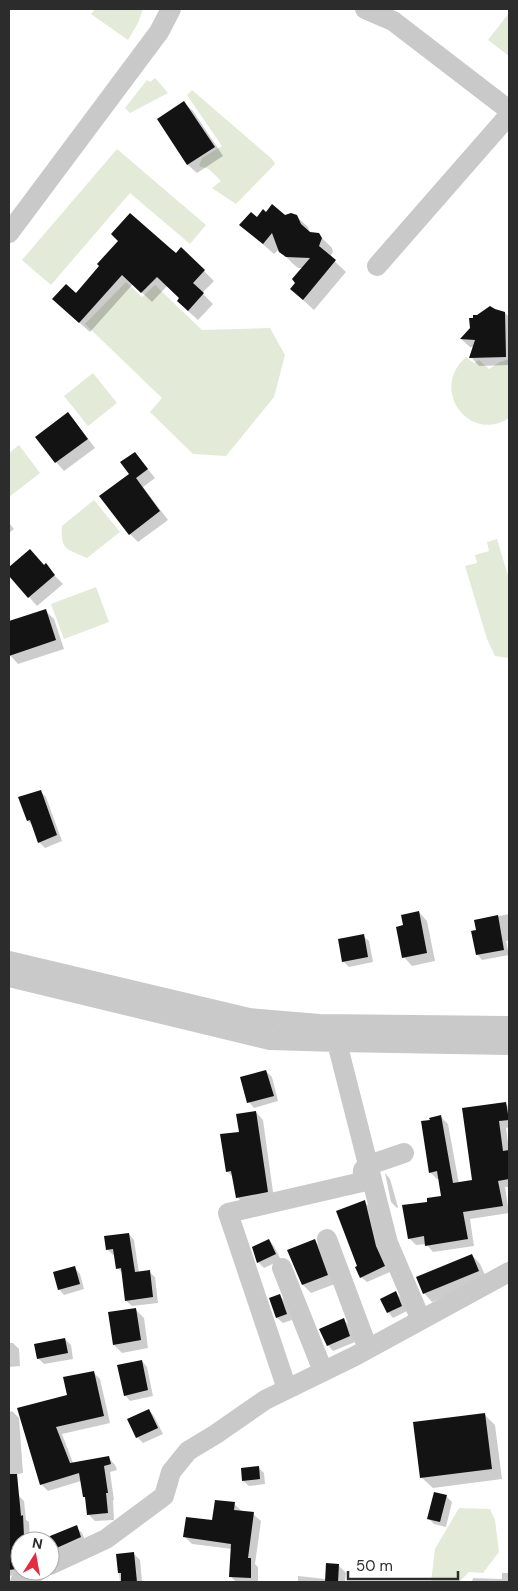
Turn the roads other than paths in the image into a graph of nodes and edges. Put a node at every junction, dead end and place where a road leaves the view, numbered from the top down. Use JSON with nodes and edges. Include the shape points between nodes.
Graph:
{"nodes":[{"id":1,"x":171,"y":9,"type":"edge"},
{"id":2,"x":365,"y":9,"type":"edge"},
{"id":3,"x":399,"y":15,"type":"edge"},
{"id":4,"x":509,"y":110,"type":"edge"},
{"id":5,"x":509,"y":115,"type":"edge"},
{"id":6,"x":9,"y":233,"type":"edge"},
{"id":7,"x":377,"y":266,"type":"dead end"},
{"id":8,"x":9,"y":961,"type":"edge"},
{"id":9,"x":9,"y":977,"type":"edge"},
{"id":10,"x":509,"y":1026,"type":"edge"},
{"id":11,"x":335,"y":1033,"type":"junction"},
{"id":12,"x":509,"y":1045,"type":"edge"},
{"id":13,"x":404,"y":1153,"type":"dead end"},
{"id":14,"x":369,"y":1165,"type":"junction"},
{"id":15,"x":327,"y":1239,"type":"dead end"},
{"id":16,"x":282,"y":1268,"type":"dead end"},
{"id":17,"x":509,"y":1272,"type":"edge"},
{"id":18,"x":421,"y":1320,"type":"junction"},
{"id":19,"x":368,"y":1348,"type":"junction"},
{"id":20,"x":323,"y":1371,"type":"junction"},
{"id":21,"x":287,"y":1389,"type":"junction"},
{"id":22,"x":60,"y":1560,"type":"edge"}],
"edges":[{"from":1,"to":6,"type":"street","via":[[159,32]]},
{"from":2,"to":3,"type":"street"},
{"from":3,"to":4,"type":"street"},
{"from":5,"to":7,"type":"street"},
{"from":8,"to":11,"type":"street","via":[[249,1018]]},
{"from":9,"to":11,"type":"street","via":[[270,1040]]},
{"from":10,"to":11,"type":"street"},
{"from":11,"to":12,"type":"street"},
{"from":11,"to":14,"type":"street"},
{"from":13,"to":14,"type":"street"},
{"from":14,"to":18,"type":"street","via":[[388,1243]]},
{"from":14,"to":21,"type":"street","via":[[363,1170],[362,1182],[228,1213]]},
{"from":15,"to":19,"type":"street"},
{"from":16,"to":20,"type":"street"},
{"from":17,"to":18,"type":"street"},
{"from":18,"to":19,"type":"street"},
{"from":19,"to":20,"type":"street"},
{"from":20,"to":21,"type":"street"},
{"from":21,"to":22,"type":"street","via":[[188,1450],[171,1472],[164,1496],[106,1539]]}]}
